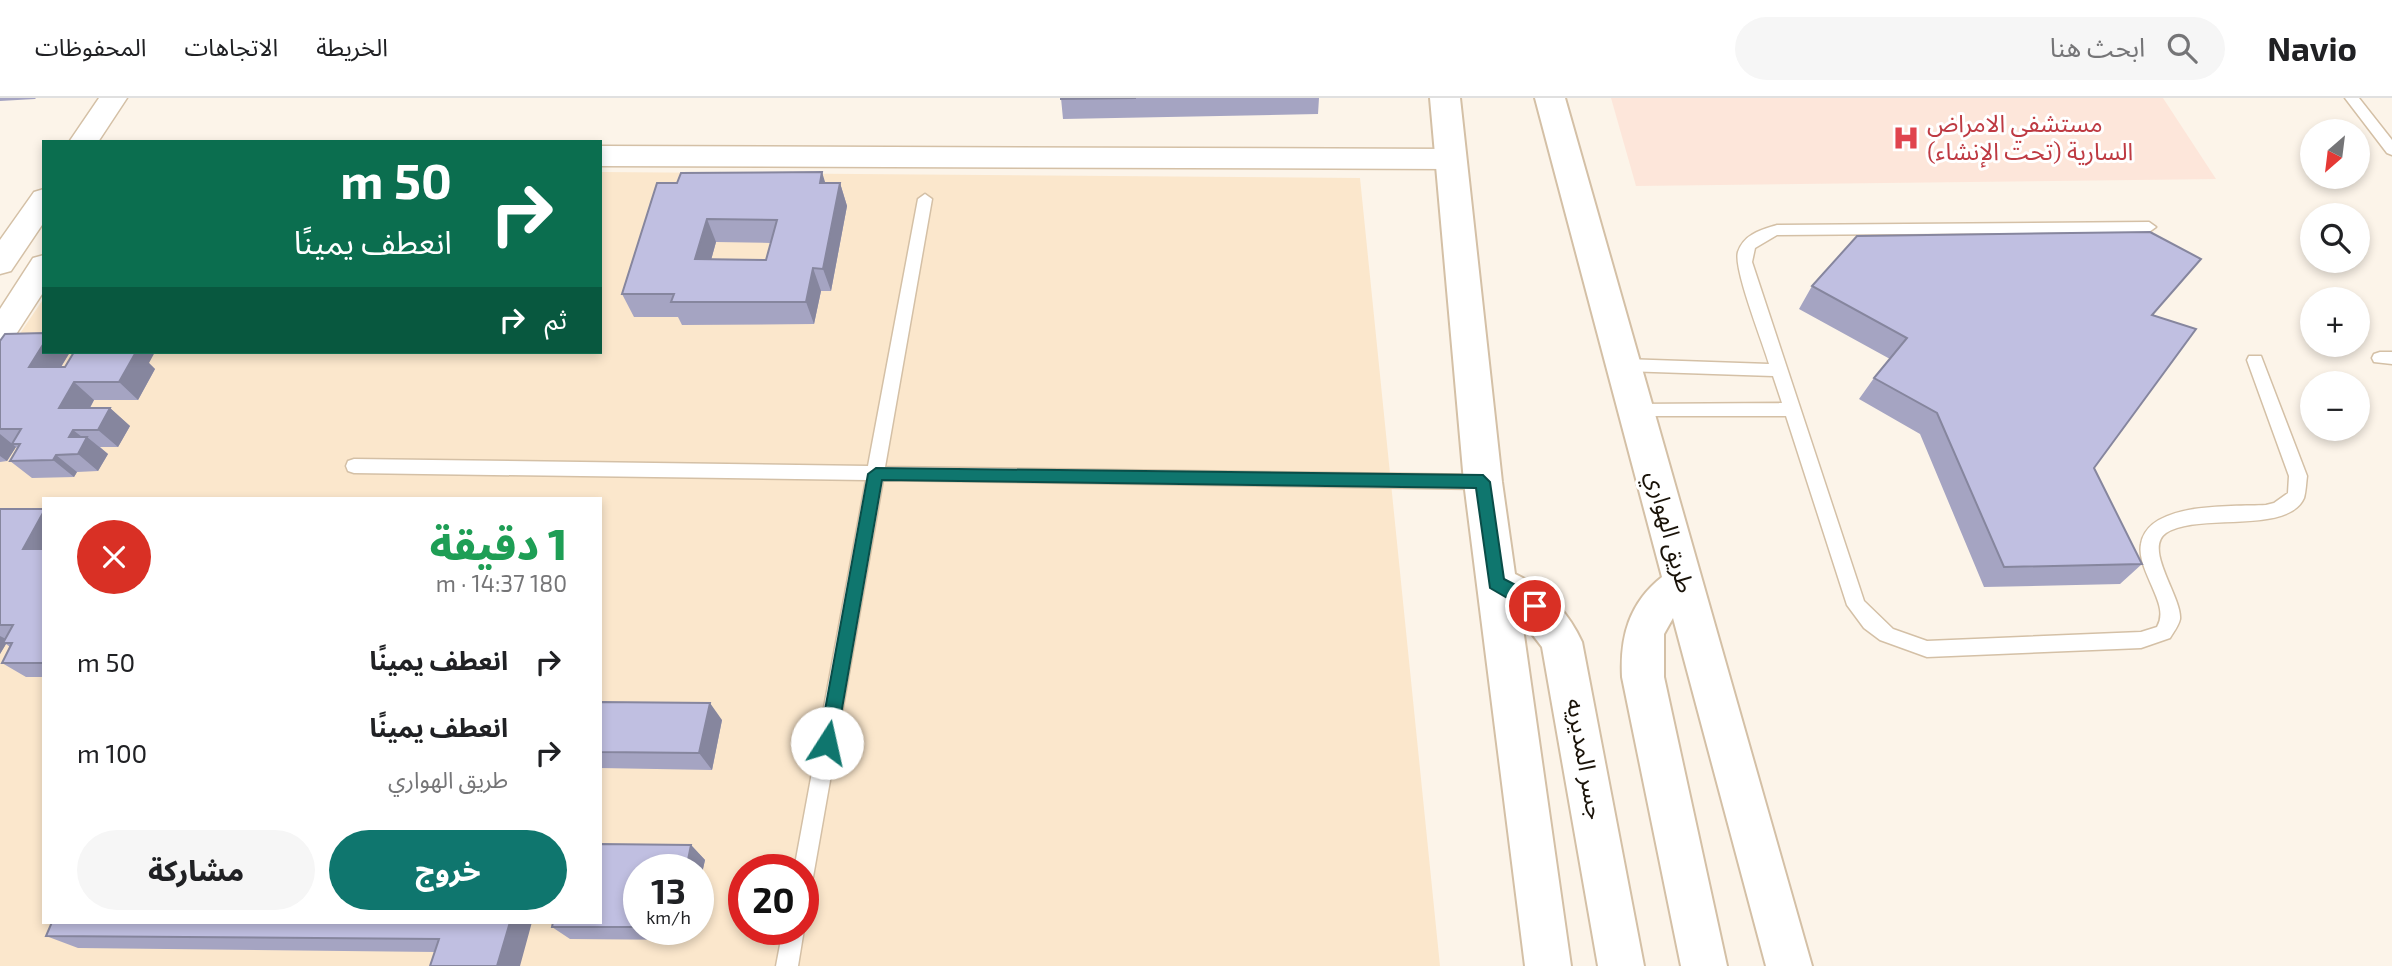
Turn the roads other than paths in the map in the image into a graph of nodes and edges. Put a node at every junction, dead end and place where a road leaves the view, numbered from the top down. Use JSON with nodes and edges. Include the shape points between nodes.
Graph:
{"nodes":[{"id":1,"x":113,"y":98,"type":"edge"},
{"id":2,"x":1445,"y":98,"type":"edge"},
{"id":3,"x":1550,"y":98,"type":"edge"},
{"id":4,"x":2352,"y":98,"type":"edge"},
{"id":5,"x":84,"y":140,"type":"edge"},
{"id":6,"x":2392,"y":150,"type":"edge"},
{"id":7,"x":602,"y":156,"type":"edge"},
{"id":8,"x":1451,"y":159,"type":"junction"},
{"id":9,"x":925,"y":199,"type":"dead end"},
{"id":10,"x":42,"y":202,"type":"edge"},
{"id":11,"x":2149,"y":226,"type":"dead end"},
{"id":12,"x":0,"y":263,"type":"edge"},
{"id":13,"x":42,"y":269,"type":"edge"},
{"id":14,"x":0,"y":335,"type":"edge"},
{"id":15,"x":33,"y":336,"type":"edge"},
{"id":16,"x":2255,"y":360,"type":"dead end"},
{"id":17,"x":1624,"y":365,"type":"junction"},
{"id":18,"x":1778,"y":370,"type":"junction"},
{"id":19,"x":1791,"y":409,"type":"junction"},
{"id":20,"x":1636,"y":410,"type":"junction"},
{"id":21,"x":354,"y":466,"type":"dead end"},
{"id":22,"x":876,"y":474,"type":"junction"},
{"id":23,"x":1483,"y":482,"type":"junction"},
{"id":24,"x":1496,"y":583,"type":"junction"},
{"id":25,"x":1684,"y":583,"type":"junction"},
{"id":26,"x":807,"y":854,"type":"edge"},
{"id":27,"x":791,"y":945,"type":"edge"},
{"id":28,"x":787,"y":966,"type":"edge"},
{"id":29,"x":1548,"y":966,"type":"edge"},
{"id":30,"x":1621,"y":966,"type":"edge"},
{"id":31,"x":1704,"y":966,"type":"edge"},
{"id":32,"x":1789,"y":966,"type":"edge"}],
"edges":[{"from":1,"to":5,"type":"street"},
{"from":2,"to":8,"type":"highway"},
{"from":3,"to":17,"type":"highway","name":"طريق الهواري"},
{"from":4,"to":6,"type":"lane"},
{"from":7,"to":8,"type":"street"},
{"from":8,"to":23,"type":"highway"},
{"from":9,"to":22,"type":"lane"},
{"from":10,"to":12,"type":"street"},
{"from":11,"to":18,"type":"lane","via":[[1766,233],[1748,244],[1744,262]]},
{"from":13,"to":14,"type":"street"},
{"from":14,"to":15,"type":"street"},
{"from":16,"to":19,"type":"lane","via":[[2298,476],[2295,496],[2279,509],[2180,518],[2154,529],[2148,554],[2171,610],[2171,622],[2155,638],[2141,640],[1927,649],[1885,636],[1856,605]]},
{"from":17,"to":18,"type":"lane"},
{"from":17,"to":20,"type":"highway","name":"طريق الهواري"},
{"from":18,"to":19,"type":"lane"},
{"from":19,"to":20,"type":"lane"},
{"from":20,"to":25,"type":"highway","name":"طريق الهواري"},
{"from":21,"to":22,"type":"lane"},
{"from":22,"to":23,"type":"lane"},
{"from":22,"to":26,"type":"lane"},
{"from":23,"to":24,"type":"highway"},
{"from":24,"to":29,"type":"highway"},
{"from":24,"to":30,"type":"highway","name":"جسر المديريه","via":[[1524,597],[1546,616],[1562,642]]},
{"from":25,"to":31,"type":"highway","via":[[1661,600],[1640,648]]},
{"from":25,"to":32,"type":"highway","name":"طريق الهواري"},
{"from":27,"to":28,"type":"lane"}]}
